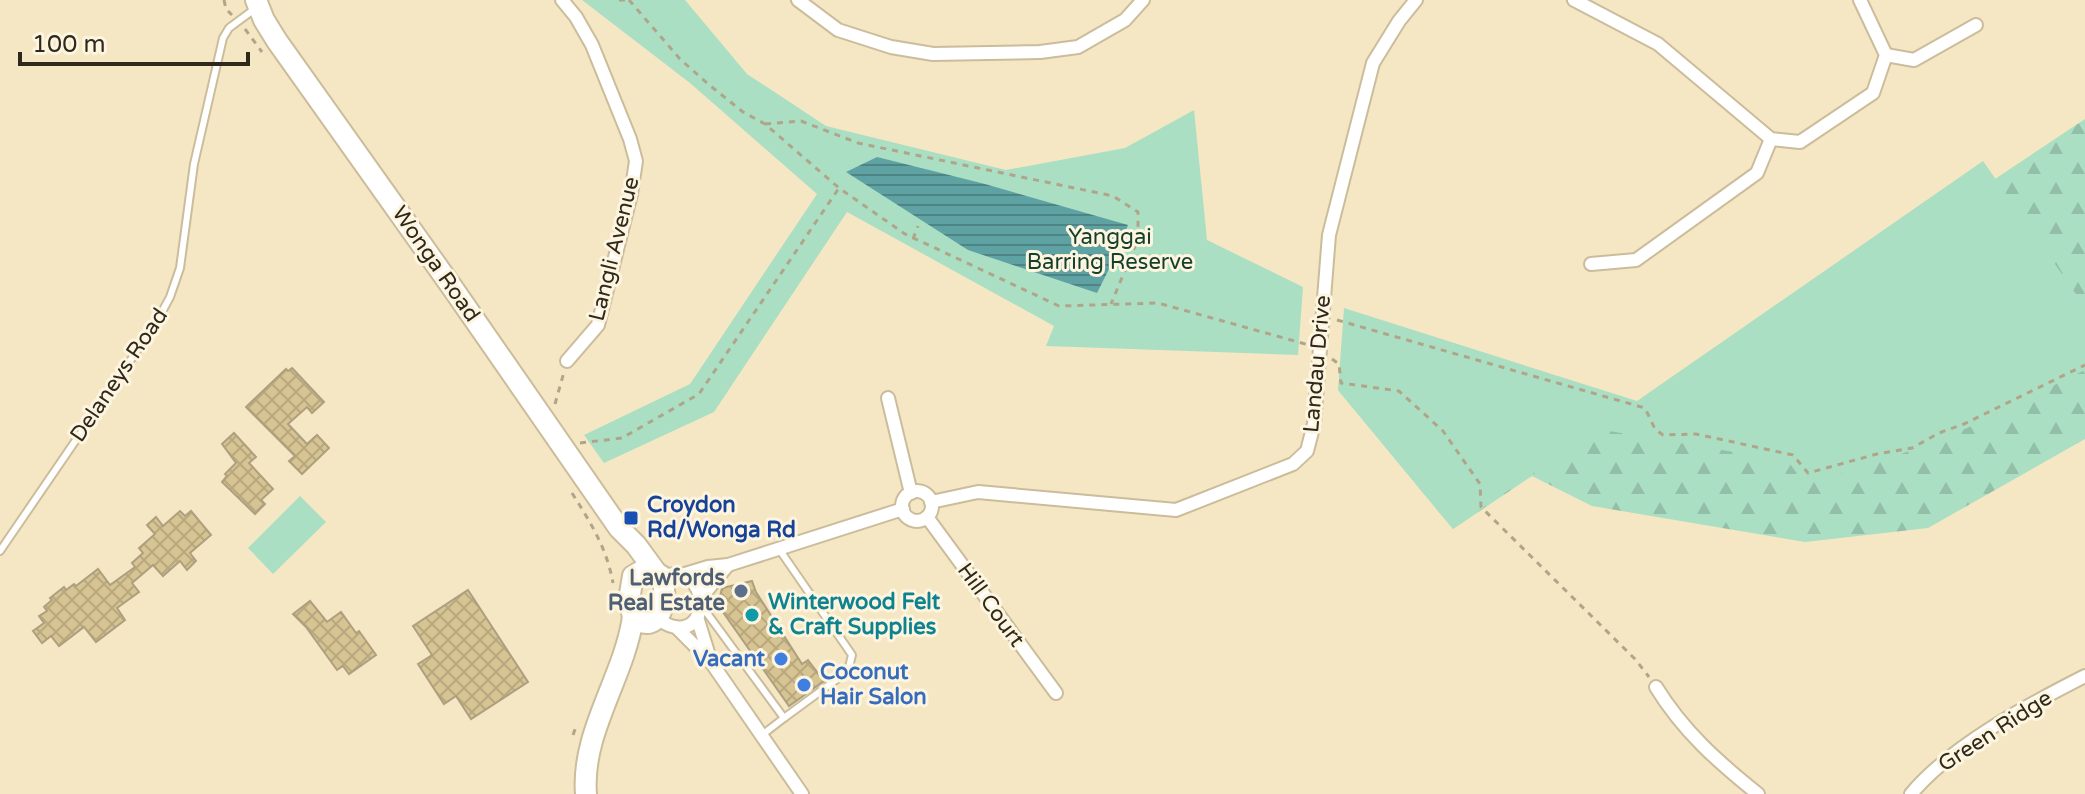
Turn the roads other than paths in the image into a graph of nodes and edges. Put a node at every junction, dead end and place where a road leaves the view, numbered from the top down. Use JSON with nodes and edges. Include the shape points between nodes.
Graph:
{"nodes":[{"id":1,"x":562,"y":0,"type":"edge"},
{"id":2,"x":798,"y":0,"type":"edge"},
{"id":3,"x":1143,"y":0,"type":"edge"},
{"id":4,"x":1416,"y":0,"type":"edge"},
{"id":5,"x":1574,"y":0,"type":"edge"},
{"id":6,"x":1860,"y":0,"type":"edge"},
{"id":7,"x":257,"y":4,"type":"edge"},
{"id":8,"x":1976,"y":25,"type":"dead end"},
{"id":9,"x":1886,"y":55,"type":"junction"},
{"id":10,"x":1771,"y":139,"type":"junction"},
{"id":11,"x":1591,"y":264,"type":"dead end"},
{"id":12,"x":567,"y":361,"type":"road end"},
{"id":13,"x":888,"y":398,"type":"dead end"},
{"id":14,"x":911,"y":493,"type":"junction"},
{"id":15,"x":931,"y":502,"type":"junction"},
{"id":16,"x":903,"y":509,"type":"junction"},
{"id":17,"x":927,"y":517,"type":"junction"},
{"id":18,"x":619,"y":528,"type":"junction"},
{"id":19,"x":779,"y":549,"type":"junction"},
{"id":20,"x":0,"y":551,"type":"edge"},
{"id":21,"x":728,"y":565,"type":"junction"},
{"id":22,"x":657,"y":573,"type":"junction"},
{"id":23,"x":685,"y":574,"type":"junction"},
{"id":24,"x":633,"y":576,"type":"junction"},
{"id":25,"x":699,"y":607,"type":"junction"},
{"id":26,"x":647,"y":619,"type":"junction"},
{"id":27,"x":678,"y":629,"type":"junction"},
{"id":28,"x":711,"y":662,"type":"junction"},
{"id":29,"x":2085,"y":676,"type":"edge"},
{"id":30,"x":1656,"y":687,"type":"road end"},
{"id":31,"x":1056,"y":693,"type":"dead end"},
{"id":32,"x":784,"y":718,"type":"junction"},
{"id":33,"x":762,"y":735,"type":"junction"},
{"id":34,"x":586,"y":794,"type":"edge"},
{"id":35,"x":802,"y":794,"type":"edge"},
{"id":36,"x":1758,"y":794,"type":"edge"},
{"id":37,"x":1911,"y":794,"type":"edge"}],
"edges":[{"from":1,"to":12,"type":"street","name":"Langli Avenue","via":[[592,45],[636,161],[598,325]]},
{"from":2,"to":3,"type":"street","via":[[838,30],[933,54],[1078,47],[1125,20]]},
{"from":4,"to":15,"type":"street","name":"Landau Drive","via":[[1373,63],[1329,235],[1314,424],[1307,451],[1273,474],[1176,510],[978,492]]},
{"from":5,"to":10,"type":"street","via":[[1658,44]]},
{"from":6,"to":9,"type":"street"},
{"from":7,"to":18,"type":"main road","name":"Wonga Road","via":[[277,41]]},
{"from":7,"to":20,"type":"lane","name":"Delaneys Road","via":[[223,38],[170,297]]},
{"from":8,"to":9,"type":"street","via":[[1914,60]]},
{"from":9,"to":10,"type":"street","via":[[1873,93],[1800,142]]},
{"from":10,"to":11,"type":"street","via":[[1757,173],[1636,260]]},
{"from":13,"to":14,"type":"street"},
{"from":14,"to":15,"type":"street","via":[[925,494]]},
{"from":14,"to":16,"type":"street"},
{"from":15,"to":17,"type":"street"},
{"from":16,"to":17,"type":"street","via":[[910,519]]},
{"from":16,"to":19,"type":"street"},
{"from":17,"to":31,"type":"street","name":"Hill Court"},
{"from":18,"to":22,"type":"main road","name":"Wonga Road"},
{"from":18,"to":24,"type":"main road","name":"Wonga Road"},
{"from":19,"to":21,"type":"street"},
{"from":19,"to":32,"type":"lane","via":[[852,655],[848,671]]},
{"from":21,"to":23,"type":"street"},
{"from":21,"to":25,"type":"street"},
{"from":22,"to":23,"type":"street"},
{"from":22,"to":24,"type":"main road","via":[[640,570]]},
{"from":22,"to":26,"type":"main road","via":[[666,592]]},
{"from":23,"to":25,"type":"street","via":[[697,585]]},
{"from":24,"to":26,"type":"main road","name":"Wonga Road","via":[[629,600]]},
{"from":25,"to":27,"type":"street","via":[[690,626]]},
{"from":25,"to":28,"type":"street"},
{"from":25,"to":32,"type":"lane"},
{"from":26,"to":27,"type":"street"},
{"from":26,"to":34,"type":"main road","via":[[590,746]]},
{"from":27,"to":28,"type":"street"},
{"from":28,"to":33,"type":"street"},
{"from":29,"to":37,"type":"street","name":"Green Ridge","via":[[1978,738]]},
{"from":30,"to":36,"type":"street","via":[[1713,759]]},
{"from":32,"to":33,"type":"lane"},
{"from":33,"to":35,"type":"street"}]}
